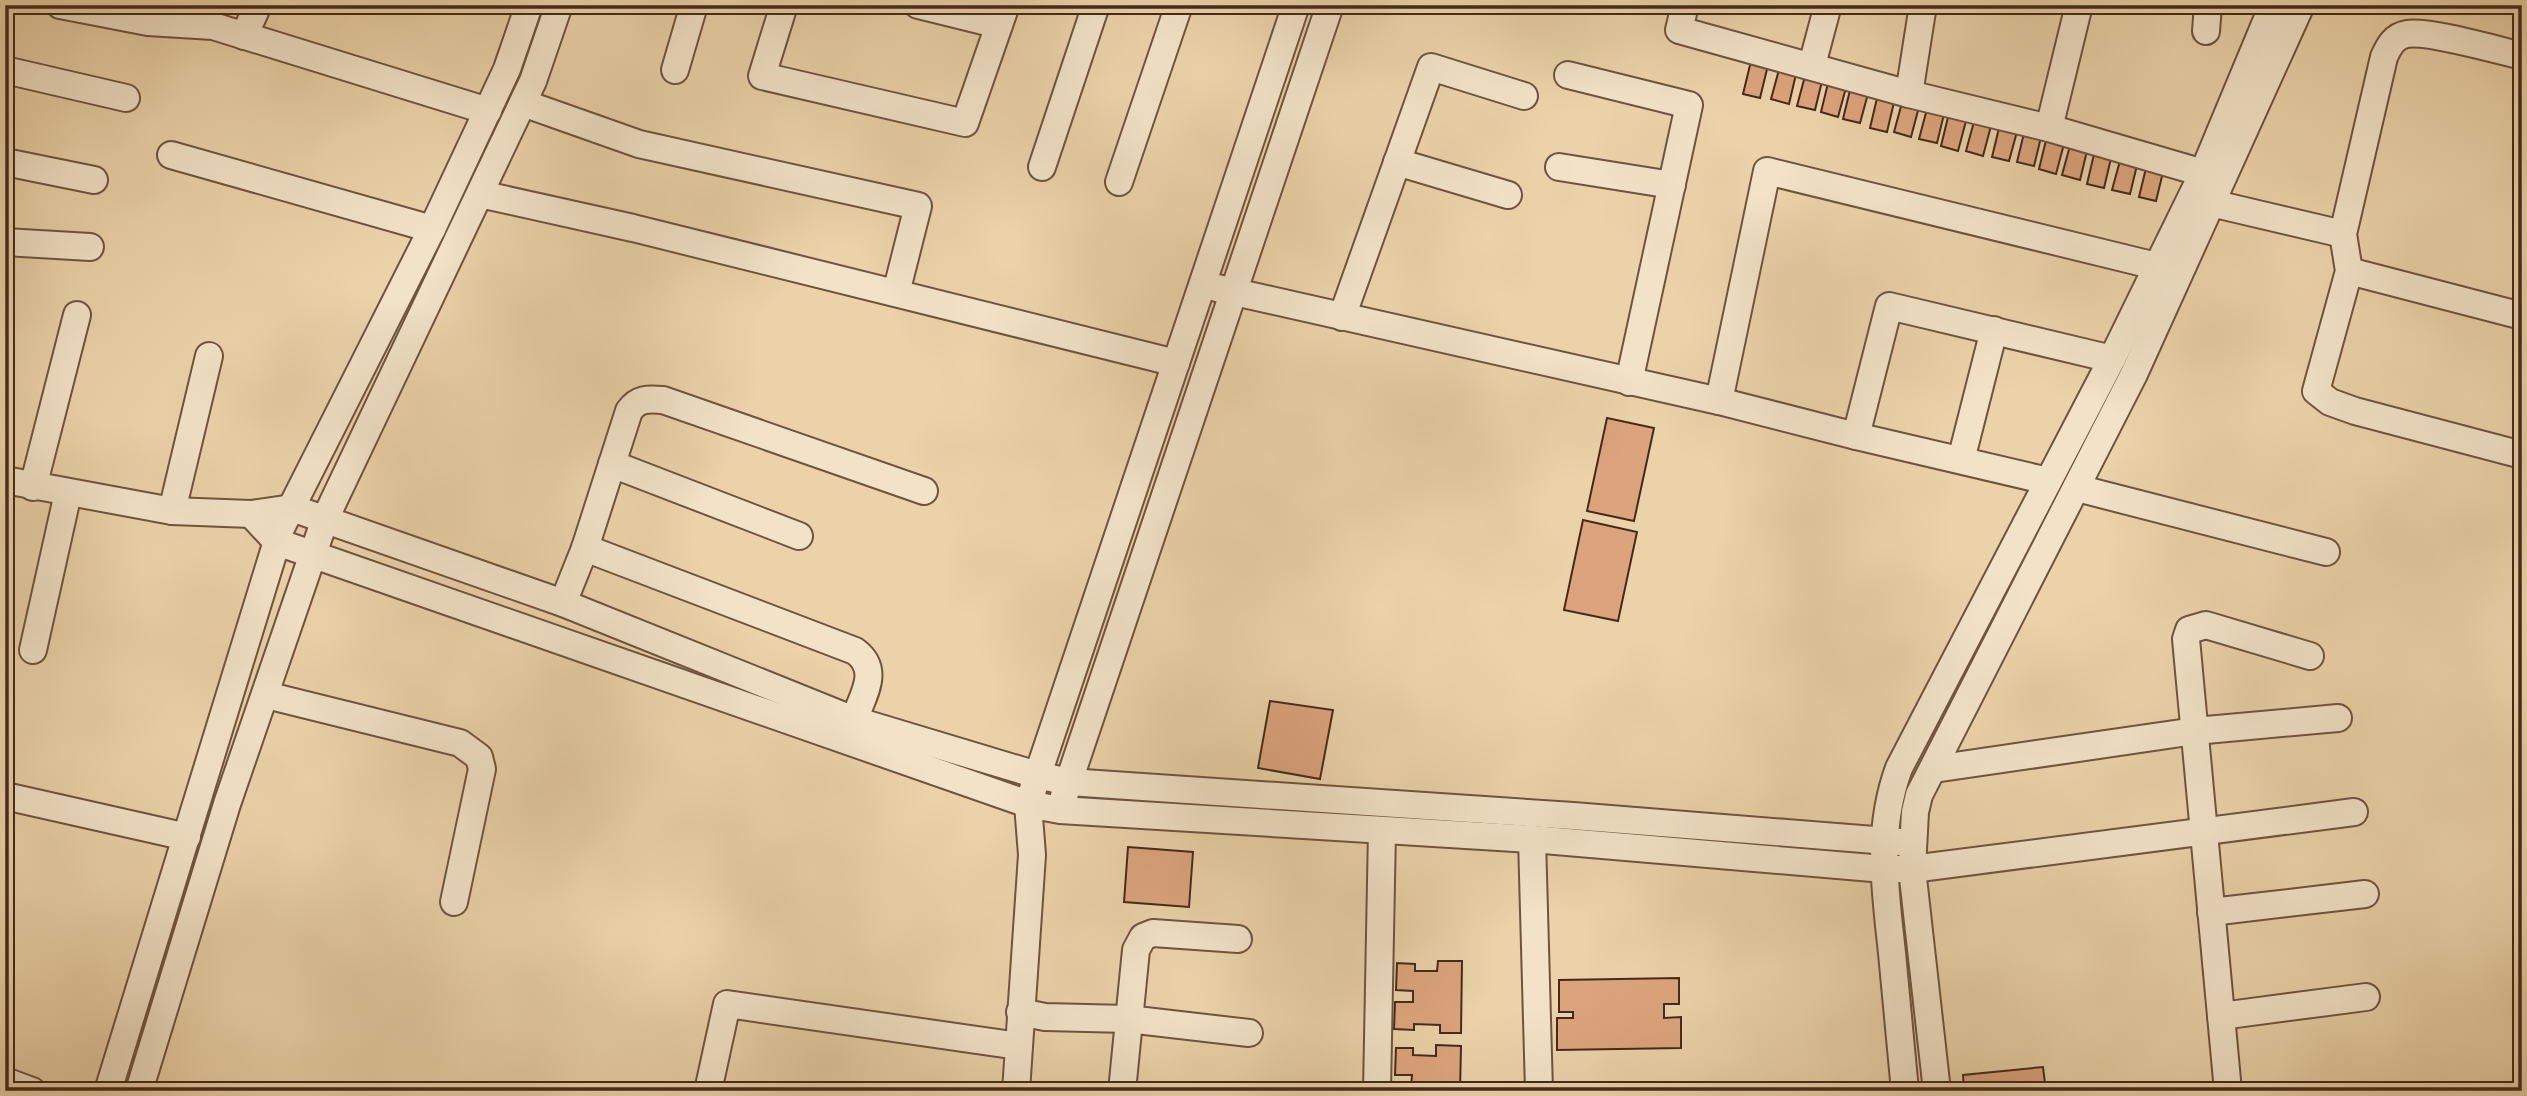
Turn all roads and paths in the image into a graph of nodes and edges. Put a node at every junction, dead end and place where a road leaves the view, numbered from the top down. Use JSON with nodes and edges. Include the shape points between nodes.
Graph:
{"nodes":[{"id":1,"x":60,"y":5,"type":"edge"},
{"id":2,"x":258,"y":5,"type":"edge"},
{"id":3,"x":529,"y":5,"type":"edge"},
{"id":4,"x":559,"y":5,"type":"edge"},
{"id":5,"x":694,"y":5,"type":"edge"},
{"id":6,"x":784,"y":5,"type":"edge"},
{"id":7,"x":918,"y":5,"type":"edge"},
{"id":8,"x":1096,"y":5,"type":"edge"},
{"id":9,"x":1180,"y":5,"type":"edge"},
{"id":10,"x":1296,"y":5,"type":"edge"},
{"id":11,"x":1330,"y":5,"type":"edge"},
{"id":12,"x":1685,"y":5,"type":"edge"},
{"id":13,"x":1828,"y":5,"type":"edge"},
{"id":14,"x":1923,"y":5,"type":"edge"},
{"id":15,"x":2079,"y":5,"type":"edge"},
{"id":16,"x":2273,"y":5,"type":"edge"},
{"id":17,"x":2301,"y":5,"type":"edge"},
{"id":18,"x":1002,"y":15,"type":"edge"},
{"id":19,"x":244,"y":36,"type":"junction"},
{"id":20,"x":2522,"y":56,"type":"edge"},
{"id":21,"x":1812,"y":65,"type":"junction"},
{"id":22,"x":5,"y":70,"type":"edge"},
{"id":23,"x":675,"y":70,"type":"dead end"},
{"id":24,"x":1568,"y":75,"type":"dead end"},
{"id":25,"x":1909,"y":93,"type":"junction"},
{"id":26,"x":1524,"y":96,"type":"dead end"},
{"id":27,"x":126,"y":98,"type":"dead end"},
{"id":28,"x":523,"y":103,"type":"junction"},
{"id":29,"x":488,"y":111,"type":"junction"},
{"id":30,"x":2049,"y":128,"type":"junction"},
{"id":31,"x":171,"y":155,"type":"dead end"},
{"id":32,"x":5,"y":162,"type":"edge"},
{"id":33,"x":1397,"y":162,"type":"junction"},
{"id":34,"x":1042,"y":167,"type":"dead end"},
{"id":35,"x":1559,"y":167,"type":"dead end"},
{"id":36,"x":94,"y":180,"type":"dead end"},
{"id":37,"x":1119,"y":182,"type":"dead end"},
{"id":38,"x":1672,"y":185,"type":"junction"},
{"id":39,"x":2212,"y":186,"type":"junction"},
{"id":40,"x":480,"y":194,"type":"junction"},
{"id":41,"x":1508,"y":195,"type":"dead end"},
{"id":42,"x":432,"y":229,"type":"junction"},
{"id":43,"x":2343,"y":234,"type":"junction"},
{"id":44,"x":5,"y":242,"type":"edge"},
{"id":45,"x":90,"y":247,"type":"dead end"},
{"id":46,"x":2156,"y":266,"type":"junction"},
{"id":47,"x":2349,"y":271,"type":"junction"},
{"id":48,"x":1202,"y":285,"type":"junction"},
{"id":49,"x":896,"y":293,"type":"junction"},
{"id":50,"x":1234,"y":293,"type":"junction"},
{"id":51,"x":77,"y":315,"type":"dead end"},
{"id":52,"x":2522,"y":316,"type":"edge"},
{"id":53,"x":1342,"y":317,"type":"junction"},
{"id":54,"x":1994,"y":330,"type":"junction"},
{"id":55,"x":209,"y":356,"type":"dead end"},
{"id":56,"x":2112,"y":359,"type":"junction"},
{"id":57,"x":1175,"y":363,"type":"junction"},
{"id":58,"x":1629,"y":382,"type":"junction"},
{"id":59,"x":1719,"y":401,"type":"junction"},
{"id":60,"x":1856,"y":436,"type":"junction"},
{"id":61,"x":2522,"y":455,"type":"edge"},
{"id":62,"x":1961,"y":460,"type":"junction"},
{"id":63,"x":612,"y":464,"type":"junction"},
{"id":64,"x":5,"y":480,"type":"edge"},
{"id":65,"x":2048,"y":481,"type":"junction"},
{"id":66,"x":33,"y":487,"type":"junction"},
{"id":67,"x":2077,"y":488,"type":"junction"},
{"id":68,"x":924,"y":491,"type":"dead end"},
{"id":69,"x":68,"y":493,"type":"junction"},
{"id":70,"x":292,"y":508,"type":"junction"},
{"id":71,"x":172,"y":511,"type":"junction"},
{"id":72,"x":251,"y":514,"type":"junction"},
{"id":73,"x":325,"y":519,"type":"junction"},
{"id":74,"x":799,"y":536,"type":"dead end"},
{"id":75,"x":277,"y":542,"type":"junction"},
{"id":76,"x":585,"y":548,"type":"junction"},
{"id":77,"x":2326,"y":552,"type":"dead end"},
{"id":78,"x":312,"y":554,"type":"junction"},
{"id":79,"x":563,"y":603,"type":"junction"},
{"id":80,"x":33,"y":650,"type":"dead end"},
{"id":81,"x":2310,"y":656,"type":"dead end"},
{"id":82,"x":266,"y":695,"type":"junction"},
{"id":83,"x":2338,"y":718,"type":"dead end"},
{"id":84,"x":854,"y":720,"type":"junction"},
{"id":85,"x":2195,"y":731,"type":"junction"},
{"id":86,"x":1934,"y":769,"type":"junction"},
{"id":87,"x":1037,"y":775,"type":"junction"},
{"id":88,"x":1069,"y":782,"type":"junction"},
{"id":89,"x":5,"y":796,"type":"edge"},
{"id":90,"x":1331,"y":799,"type":"junction"},
{"id":91,"x":1028,"y":804,"type":"junction"},
{"id":92,"x":1060,"y":810,"type":"junction"},
{"id":93,"x":2354,"y":812,"type":"dead end"},
{"id":94,"x":1326,"y":826,"type":"junction"},
{"id":95,"x":1382,"y":830,"type":"junction"},
{"id":96,"x":2204,"y":830,"type":"junction"},
{"id":97,"x":187,"y":837,"type":"junction"},
{"id":98,"x":1532,"y":838,"type":"junction"},
{"id":99,"x":1883,"y":842,"type":"junction"},
{"id":100,"x":1912,"y":843,"type":"junction"},
{"id":101,"x":1032,"y":855,"type":"junction"},
{"id":102,"x":1884,"y":869,"type":"junction"},
{"id":103,"x":1912,"y":869,"type":"junction"},
{"id":104,"x":2365,"y":894,"type":"dead end"},
{"id":105,"x":454,"y":902,"type":"dead end"},
{"id":106,"x":2211,"y":912,"type":"junction"},
{"id":107,"x":1238,"y":939,"type":"dead end"},
{"id":108,"x":2366,"y":997,"type":"dead end"},
{"id":109,"x":1020,"y":1012,"type":"junction"},
{"id":110,"x":2221,"y":1016,"type":"junction"},
{"id":111,"x":1128,"y":1018,"type":"junction"},
{"id":112,"x":1249,"y":1034,"type":"dead end"},
{"id":113,"x":1018,"y":1046,"type":"junction"},
{"id":114,"x":5,"y":1081,"type":"edge"},
{"id":115,"x":32,"y":1091,"type":"edge"},
{"id":116,"x":108,"y":1091,"type":"edge"},
{"id":117,"x":139,"y":1091,"type":"edge"},
{"id":118,"x":708,"y":1091,"type":"edge"},
{"id":119,"x":1016,"y":1091,"type":"edge"},
{"id":120,"x":1122,"y":1091,"type":"edge"},
{"id":121,"x":1377,"y":1091,"type":"edge"},
{"id":122,"x":1538,"y":1091,"type":"edge"},
{"id":123,"x":1905,"y":1091,"type":"edge"},
{"id":124,"x":1937,"y":1091,"type":"edge"},
{"id":125,"x":2228,"y":1091,"type":"edge"}],
"edges":[{"from":1,"to":19,"type":"street","via":[[148,22],[213,26]]},
{"from":2,"to":19,"type":"street"},
{"from":3,"to":29,"type":"street"},
{"from":4,"to":28,"type":"street"},
{"from":5,"to":23,"type":"street"},
{"from":6,"to":18,"type":"street","via":[[762,76],[965,123]]},
{"from":7,"to":18,"type":"street"},
{"from":8,"to":34,"type":"street"},
{"from":9,"to":37,"type":"street"},
{"from":10,"to":48,"type":"street"},
{"from":11,"to":50,"type":"street"},
{"from":12,"to":21,"type":"street","via":[[1679,30]]},
{"from":13,"to":21,"type":"street"},
{"from":14,"to":25,"type":"street"},
{"from":15,"to":30,"type":"street"},
{"from":16,"to":39,"type":"street"},
{"from":17,"to":39,"type":"street"},
{"from":19,"to":29,"type":"street"},
{"from":20,"to":43,"type":"street","via":[[2424,34],[2405,34],[2392,41],[2384,57]]},
{"from":21,"to":25,"type":"street"},
{"from":22,"to":27,"type":"street"},
{"from":24,"to":38,"type":"street","via":[[1689,105]]},
{"from":25,"to":30,"type":"street"},
{"from":26,"to":33,"type":"street","via":[[1431,67]]},
{"from":28,"to":40,"type":"street"},
{"from":28,"to":49,"type":"street","via":[[639,144],[918,206]]},
{"from":29,"to":42,"type":"street"},
{"from":30,"to":39,"type":"street"},
{"from":31,"to":42,"type":"street"},
{"from":32,"to":36,"type":"street"},
{"from":33,"to":41,"type":"street"},
{"from":33,"to":53,"type":"street"},
{"from":35,"to":38,"type":"street"},
{"from":38,"to":58,"type":"street"},
{"from":39,"to":43,"type":"street"},
{"from":39,"to":46,"type":"street"},
{"from":39,"to":67,"type":"street","via":[[2134,374]]},
{"from":40,"to":49,"type":"street"},
{"from":40,"to":73,"type":"street"},
{"from":42,"to":70,"type":"street"},
{"from":43,"to":47,"type":"street"},
{"from":44,"to":45,"type":"street"},
{"from":46,"to":56,"type":"street"},
{"from":46,"to":59,"type":"street","via":[[1767,171]]},
{"from":47,"to":52,"type":"street"},
{"from":47,"to":61,"type":"street","via":[[2316,391],[2355,411]]},
{"from":48,"to":50,"type":"street"},
{"from":48,"to":57,"type":"street"},
{"from":49,"to":57,"type":"street"},
{"from":50,"to":53,"type":"street"},
{"from":50,"to":88,"type":"street"},
{"from":51,"to":66,"type":"street"},
{"from":53,"to":58,"type":"street"},
{"from":54,"to":56,"type":"street"},
{"from":54,"to":60,"type":"street","via":[[1889,306]]},
{"from":54,"to":62,"type":"street"},
{"from":55,"to":71,"type":"street"},
{"from":56,"to":65,"type":"street"},
{"from":57,"to":87,"type":"street"},
{"from":58,"to":59,"type":"street"},
{"from":59,"to":60,"type":"street"},
{"from":60,"to":62,"type":"street"},
{"from":62,"to":65,"type":"street"},
{"from":63,"to":68,"type":"street","via":[[634,404],[641,399],[663,400]]},
{"from":63,"to":74,"type":"street"},
{"from":63,"to":76,"type":"street"},
{"from":64,"to":66,"type":"street"},
{"from":65,"to":99,"type":"street","via":[[1899,768]]},
{"from":66,"to":69,"type":"street"},
{"from":67,"to":77,"type":"street"},
{"from":67,"to":86,"type":"street"},
{"from":69,"to":71,"type":"street"},
{"from":69,"to":80,"type":"street"},
{"from":70,"to":72,"type":"street"},
{"from":70,"to":73,"type":"street"},
{"from":70,"to":75,"type":"street"},
{"from":71,"to":72,"type":"street"},
{"from":72,"to":75,"type":"street"},
{"from":73,"to":78,"type":"street"},
{"from":73,"to":79,"type":"street"},
{"from":75,"to":78,"type":"street"},
{"from":75,"to":97,"type":"street"},
{"from":76,"to":79,"type":"street"},
{"from":76,"to":84,"type":"street","via":[[855,651],[869,666]]},
{"from":78,"to":82,"type":"street"},
{"from":78,"to":91,"type":"street"},
{"from":79,"to":84,"type":"street"},
{"from":81,"to":85,"type":"street","via":[[2206,625],[2189,630],[2186,649]]},
{"from":82,"to":105,"type":"street","via":[[460,743],[479,757],[482,769]]},
{"from":82,"to":117,"type":"street","via":[[227,804]]},
{"from":83,"to":85,"type":"street"},
{"from":84,"to":87,"type":"street"},
{"from":85,"to":86,"type":"street"},
{"from":85,"to":96,"type":"street"},
{"from":86,"to":100,"type":"street","via":[[1919,795]]},
{"from":87,"to":88,"type":"street"},
{"from":87,"to":91,"type":"street"},
{"from":88,"to":90,"type":"street"},
{"from":88,"to":92,"type":"street"},
{"from":89,"to":97,"type":"street"},
{"from":90,"to":94,"type":"street"},
{"from":90,"to":99,"type":"street"},
{"from":91,"to":92,"type":"street"},
{"from":91,"to":101,"type":"street"},
{"from":92,"to":94,"type":"street"},
{"from":92,"to":101,"type":"street"},
{"from":93,"to":96,"type":"street"},
{"from":94,"to":95,"type":"street"},
{"from":95,"to":98,"type":"street"},
{"from":95,"to":121,"type":"street"},
{"from":96,"to":103,"type":"street"},
{"from":96,"to":106,"type":"street"},
{"from":97,"to":116,"type":"street"},
{"from":98,"to":102,"type":"street"},
{"from":98,"to":122,"type":"street"},
{"from":99,"to":100,"type":"street"},
{"from":99,"to":102,"type":"street"},
{"from":100,"to":103,"type":"street"},
{"from":101,"to":109,"type":"street"},
{"from":102,"to":103,"type":"street"},
{"from":102,"to":123,"type":"street"},
{"from":103,"to":124,"type":"street"},
{"from":104,"to":106,"type":"street"},
{"from":106,"to":110,"type":"street"},
{"from":107,"to":111,"type":"street","via":[[1153,933],[1143,937],[1136,950]]},
{"from":108,"to":110,"type":"street"},
{"from":109,"to":111,"type":"street","via":[[1045,1017]]},
{"from":109,"to":113,"type":"street"},
{"from":110,"to":125,"type":"street"},
{"from":111,"to":112,"type":"street"},
{"from":111,"to":120,"type":"street"},
{"from":113,"to":118,"type":"street","via":[[727,1004]]},
{"from":113,"to":119,"type":"street"},
{"from":114,"to":115,"type":"street"}]}
